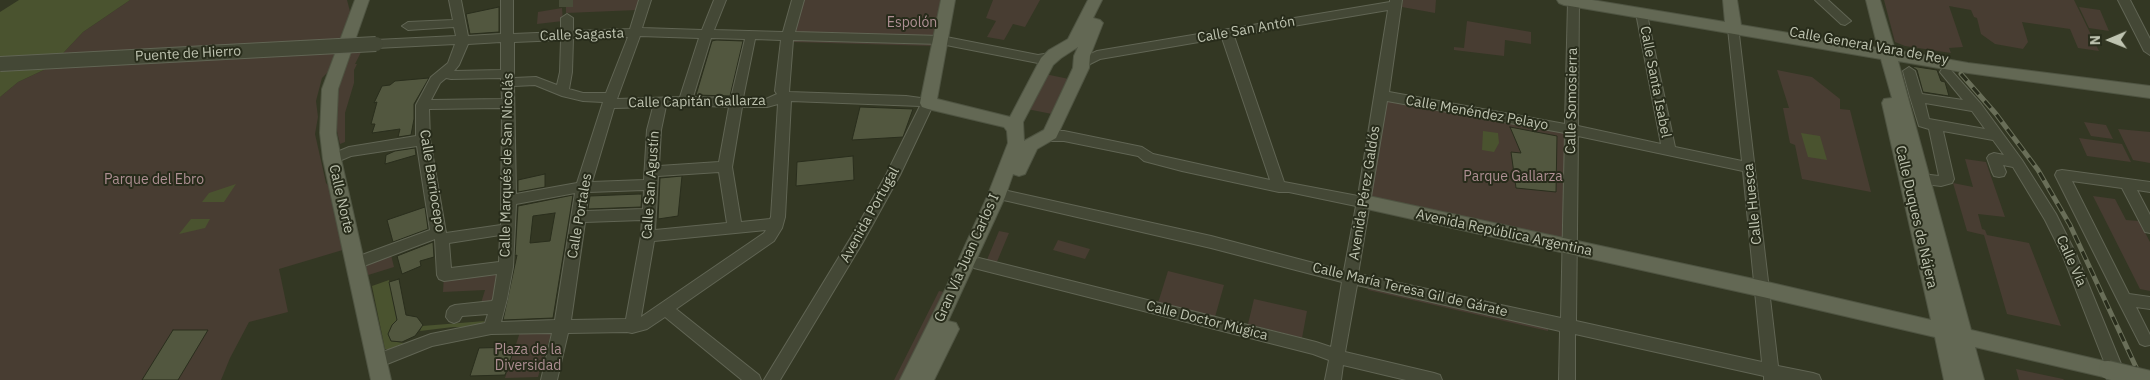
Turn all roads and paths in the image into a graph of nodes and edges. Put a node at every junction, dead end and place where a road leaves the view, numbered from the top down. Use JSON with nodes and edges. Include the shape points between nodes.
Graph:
{"nodes":[{"id":1,"x":362,"y":0,"type":"edge"},
{"id":2,"x":455,"y":0,"type":"edge"},
{"id":3,"x":507,"y":0,"type":"edge"},
{"id":4,"x":645,"y":0,"type":"edge"},
{"id":5,"x":720,"y":0,"type":"edge"},
{"id":6,"x":798,"y":0,"type":"edge"},
{"id":7,"x":948,"y":0,"type":"edge"},
{"id":8,"x":1095,"y":0,"type":"edge"},
{"id":9,"x":1106,"y":0,"type":"edge"},
{"id":10,"x":1590,"y":0,"type":"edge"},
{"id":11,"x":1730,"y":0,"type":"edge"},
{"id":12,"x":1822,"y":0,"type":"edge"},
{"id":13,"x":1864,"y":0,"type":"edge"},
{"id":14,"x":1873,"y":0,"type":"edge"},
{"id":15,"x":2124,"y":0,"type":"edge"},
{"id":16,"x":1569,"y":1,"type":"edge"},
{"id":17,"x":1396,"y":3,"type":"edge"},
{"id":18,"x":566,"y":13,"type":"tunnel mouth"},
{"id":19,"x":1642,"y":13,"type":"junction"},
{"id":20,"x":1846,"y":21,"type":"dead end"},
{"id":21,"x":461,"y":23,"type":"junction"},
{"id":22,"x":408,"y":26,"type":"dead end"},
{"id":23,"x":1734,"y":26,"type":"junction"},
{"id":24,"x":635,"y":32,"type":"junction"},
{"id":25,"x":706,"y":34,"type":"junction"},
{"id":26,"x":1227,"y":34,"type":"junction"},
{"id":27,"x":568,"y":35,"type":"junction"},
{"id":28,"x":788,"y":36,"type":"junction"},
{"id":29,"x":508,"y":38,"type":"junction"},
{"id":30,"x":463,"y":40,"type":"junction"},
{"id":31,"x":750,"y":40,"type":"dead end"},
{"id":32,"x":941,"y":40,"type":"junction"},
{"id":33,"x":376,"y":44,"type":"joint"},
{"id":34,"x":1880,"y":51,"type":"junction"},
{"id":35,"x":2150,"y":51,"type":"edge"},
{"id":36,"x":1087,"y":57,"type":"junction"},
{"id":37,"x":1051,"y":59,"type":"junction"},
{"id":38,"x":0,"y":64,"type":"edge"},
{"id":39,"x":1909,"y":71,"type":"dead end"},
{"id":40,"x":446,"y":72,"type":"junction"},
{"id":41,"x":1946,"y":72,"type":"dead end"},
{"id":42,"x":508,"y":78,"type":"junction"},
{"id":43,"x":2150,"y":86,"type":"edge"},
{"id":44,"x":1382,"y":89,"type":"junction"},
{"id":45,"x":562,"y":92,"type":"junction"},
{"id":46,"x":2150,"y":92,"type":"edge"},
{"id":47,"x":785,"y":96,"type":"junction"},
{"id":48,"x":1916,"y":97,"type":"junction"},
{"id":49,"x":610,"y":101,"type":"junction"},
{"id":50,"x":660,"y":102,"type":"junction"},
{"id":51,"x":685,"y":102,"type":"junction"},
{"id":52,"x":736,"y":102,"type":"junction"},
{"id":53,"x":508,"y":103,"type":"junction"},
{"id":54,"x":928,"y":103,"type":"junction"},
{"id":55,"x":422,"y":105,"type":"junction"},
{"id":56,"x":1976,"y":107,"type":"junction"},
{"id":57,"x":1929,"y":124,"type":"junction"},
{"id":58,"x":1013,"y":126,"type":"junction"},
{"id":59,"x":1570,"y":130,"type":"junction"},
{"id":60,"x":1998,"y":136,"type":"junction"},
{"id":61,"x":1043,"y":138,"type":"junction"},
{"id":62,"x":423,"y":140,"type":"junction"},
{"id":63,"x":1669,"y":150,"type":"junction"},
{"id":64,"x":332,"y":159,"type":"junction"},
{"id":65,"x":2018,"y":163,"type":"junction"},
{"id":66,"x":726,"y":167,"type":"junction"},
{"id":67,"x":1749,"y":167,"type":"junction"},
{"id":68,"x":1999,"y":172,"type":"dead end"},
{"id":69,"x":2062,"y":175,"type":"joint"},
{"id":70,"x":651,"y":178,"type":"junction"},
{"id":71,"x":1922,"y":179,"type":"junction"},
{"id":72,"x":2127,"y":184,"type":"junction"},
{"id":73,"x":583,"y":187,"type":"junction"},
{"id":74,"x":1279,"y":187,"type":"junction"},
{"id":75,"x":2150,"y":187,"type":"edge"},
{"id":76,"x":1008,"y":196,"type":"junction"},
{"id":77,"x":509,"y":200,"type":"junction"},
{"id":78,"x":1364,"y":202,"type":"junction"},
{"id":79,"x":650,"y":214,"type":"junction"},
{"id":80,"x":579,"y":217,"type":"junction"},
{"id":81,"x":777,"y":224,"type":"junction"},
{"id":82,"x":735,"y":228,"type":"junction"},
{"id":83,"x":2150,"y":228,"type":"edge"},
{"id":84,"x":507,"y":229,"type":"junction"},
{"id":85,"x":440,"y":236,"type":"junction"},
{"id":86,"x":648,"y":236,"type":"junction"},
{"id":87,"x":1570,"y":247,"type":"junction"},
{"id":88,"x":356,"y":262,"type":"junction"},
{"id":89,"x":978,"y":264,"type":"junction"},
{"id":90,"x":506,"y":267,"type":"junction"},
{"id":91,"x":1350,"y":278,"type":"junction"},
{"id":92,"x":1762,"y":290,"type":"junction"},
{"id":93,"x":2124,"y":299,"type":"junction"},
{"id":94,"x":2150,"y":303,"type":"edge"},
{"id":95,"x":497,"y":307,"type":"junction"},
{"id":96,"x":664,"y":309,"type":"junction"},
{"id":97,"x":451,"y":326,"type":"junction"},
{"id":98,"x":1568,"y":326,"type":"junction"},
{"id":99,"x":561,"y":327,"type":"junction"},
{"id":100,"x":632,"y":327,"type":"junction"},
{"id":101,"x":491,"y":328,"type":"junction"},
{"id":102,"x":1943,"y":332,"type":"junction"},
{"id":103,"x":1963,"y":336,"type":"junction"},
{"id":104,"x":2145,"y":340,"type":"dead end"},
{"id":105,"x":1337,"y":357,"type":"junction"},
{"id":106,"x":377,"y":361,"type":"junction"},
{"id":107,"x":2114,"y":366,"type":"junction"},
{"id":108,"x":2150,"y":372,"type":"edge"},
{"id":109,"x":1772,"y":375,"type":"edge"},
{"id":110,"x":381,"y":380,"type":"edge"},
{"id":111,"x":549,"y":380,"type":"edge"},
{"id":112,"x":753,"y":380,"type":"edge"},
{"id":113,"x":772,"y":380,"type":"edge"},
{"id":114,"x":910,"y":380,"type":"edge"},
{"id":115,"x":924,"y":380,"type":"edge"},
{"id":116,"x":1333,"y":380,"type":"edge"},
{"id":117,"x":1434,"y":380,"type":"edge"},
{"id":118,"x":1567,"y":380,"type":"edge"},
{"id":119,"x":1813,"y":380,"type":"edge"},
{"id":120,"x":1954,"y":380,"type":"edge"},
{"id":121,"x":1974,"y":380,"type":"edge"},
{"id":122,"x":2150,"y":380,"type":"edge"}],
"edges":[{"from":1,"to":64,"type":"main road","name":"Calle Norte","via":[[330,90],[328,133]]},
{"from":2,"to":21,"type":"street"},
{"from":3,"to":29,"type":"street","name":"Calle Marqués de San Nicolás"},
{"from":4,"to":24,"type":"street","name":"Calle Portales"},
{"from":5,"to":25,"type":"street"},
{"from":6,"to":28,"type":"street"},
{"from":7,"to":32,"type":"main road","name":"Avenida Portugal"},
{"from":8,"to":37,"type":"main road","name":"Gran Vía Juan Carlos I","via":[[1074,42]]},
{"from":9,"to":36,"type":"main road","name":"Gran Vía Juan Carlos I"},
{"from":10,"to":23,"type":"main road","name":"Calle General Vara de Rey"},
{"from":11,"to":23,"type":"main road"},
{"from":12,"to":20,"type":"street"},
{"from":13,"to":34,"type":"main road"},
{"from":14,"to":34,"type":"main road"},
{"from":15,"to":35,"type":"street"},
{"from":16,"to":19,"type":"main road","name":"Calle General Vara de Rey"},
{"from":16,"to":59,"type":"street","name":"Calle Somosierra"},
{"from":17,"to":26,"type":"street","name":"Calle San Antón"},
{"from":17,"to":44,"type":"street","name":"Avenida Pérez Galdós"},
{"from":18,"to":27,"type":"street"},
{"from":19,"to":23,"type":"main road","name":"Calle General Vara de Rey"},
{"from":19,"to":63,"type":"street","name":"Calle Santa Isabel"},
{"from":21,"to":22,"type":"street"},
{"from":21,"to":30,"type":"street"},
{"from":23,"to":34,"type":"main road","name":"Calle General Vara de Rey"},
{"from":23,"to":34,"type":"main road","name":"Calle General Vara de Rey"},
{"from":23,"to":67,"type":"street","name":"Calle Huesca"},
{"from":24,"to":25,"type":"street","name":"Calle Sagasta"},
{"from":24,"to":27,"type":"street","name":"Calle Sagasta"},
{"from":24,"to":49,"type":"street","name":"Calle Portales"},
{"from":25,"to":28,"type":"street","name":"Calle Sagasta"},
{"from":25,"to":51,"type":"street"},
{"from":26,"to":36,"type":"street","name":"Calle San Antón"},
{"from":26,"to":74,"type":"street"},
{"from":27,"to":29,"type":"street","name":"Calle Sagasta"},
{"from":27,"to":45,"type":"street"},
{"from":28,"to":32,"type":"street","name":"Calle Sagasta"},
{"from":28,"to":47,"type":"street","via":[[781,91]]},
{"from":29,"to":30,"type":"street","name":"Calle Sagasta"},
{"from":29,"to":42,"type":"street","name":"Calle Marqués de San Nicolás"},
{"from":30,"to":33,"type":"street","name":"Calle Sagasta"},
{"from":30,"to":40,"type":"street","name":"Calle Barriocepo","via":[[453,65]]},
{"from":31,"to":52,"type":"street"},
{"from":32,"to":37,"type":"street","name":"Calle Sagasta","via":[[1040,61]]},
{"from":32,"to":54,"type":"main road","name":"Avenida Portugal"},
{"from":33,"to":38,"type":"street","name":"Puente de Hierro","bridge":true},
{"from":34,"to":43,"type":"main road","name":"Calle General Vara de Rey"},
{"from":34,"to":46,"type":"main road","name":"Calle General Vara de Rey","via":[[2010,74]]},
{"from":34,"to":71,"type":"main road","name":"Calle Duques de Nájera"},
{"from":34,"to":102,"type":"main road","name":"Calle Duques de Nájera"},
{"from":36,"to":37,"type":"main road","via":[[1074,52]]},
{"from":36,"to":61,"type":"main road","name":"Gran Vía Juan Carlos I","via":[[1059,117]]},
{"from":37,"to":58,"type":"main road","name":"Gran Vía Juan Carlos I"},
{"from":39,"to":48,"type":"street","name":"Calle Duques de Nájera"},
{"from":40,"to":42,"type":"street","name":"Calle Capitán Gallarza","via":[[451,75]]},
{"from":40,"to":55,"type":"street","name":"Calle Barriocepo","via":[[435,80]]},
{"from":41,"to":56,"type":"street","name":"Calle Vía"},
{"from":42,"to":45,"type":"street","name":"Calle Capitán Gallarza","via":[[536,81]]},
{"from":42,"to":53,"type":"street","name":"Calle Marqués de San Nicolás"},
{"from":44,"to":59,"type":"street","name":"Calle Menéndez Pelayo"},
{"from":44,"to":78,"type":"street","name":"Avenida Pérez Galdós"},
{"from":45,"to":49,"type":"street","name":"Calle Capitán Gallarza"},
{"from":47,"to":52,"type":"street","name":"Calle Capitán Gallarza","via":[[767,102]]},
{"from":47,"to":54,"type":"street","name":"Calle Capitán Gallarza"},
{"from":47,"to":81,"type":"street"},
{"from":48,"to":56,"type":"street"},
{"from":48,"to":57,"type":"street","name":"Calle Duques de Nájera"},
{"from":49,"to":50,"type":"street","name":"Calle Capitán Gallarza"},
{"from":49,"to":73,"type":"street","name":"Calle Portales"},
{"from":50,"to":51,"type":"street","name":"Calle Capitán Gallarza"},
{"from":50,"to":70,"type":"street","name":"Calle San Agustín","via":[[654,130]]},
{"from":51,"to":52,"type":"street","name":"Calle Capitán Gallarza"},
{"from":52,"to":66,"type":"street"},
{"from":53,"to":55,"type":"street"},
{"from":53,"to":77,"type":"street","name":"Calle Marqués de San Nicolás"},
{"from":54,"to":58,"type":"main road"},
{"from":54,"to":113,"type":"street","name":"Avenida Portugal","via":[[858,238]]},
{"from":55,"to":62,"type":"street","name":"Calle Barriocepo"},
{"from":56,"to":60,"type":"street","name":"Calle Vía"},
{"from":57,"to":60,"type":"street"},
{"from":57,"to":71,"type":"street","name":"Calle Duques de Nájera","via":[[1947,179]]},
{"from":58,"to":61,"type":"main road","via":[[1030,140]]},
{"from":58,"to":114,"type":"main road","name":"Gran Vía Juan Carlos I","via":[[1014,149],[996,197]]},
{"from":59,"to":63,"type":"street","name":"Calle Menéndez Pelayo"},
{"from":59,"to":87,"type":"street","name":"Calle Somosierra"},
{"from":60,"to":65,"type":"street","name":"Calle Vía"},
{"from":61,"to":74,"type":"street","name":"Avenida República Argentina","via":[[1064,136],[1142,152],[1149,158]]},
{"from":61,"to":76,"type":"main road","name":"Gran Vía Juan Carlos I","via":[[1026,150]]},
{"from":62,"to":64,"type":"street","via":[[349,152]]},
{"from":62,"to":85,"type":"street","name":"Calle Barriocepo"},
{"from":63,"to":67,"type":"street","name":"Calle Menéndez Pelayo"},
{"from":64,"to":88,"type":"main road","name":"Calle Norte"},
{"from":65,"to":68,"type":"street","via":[[1994,158]]},
{"from":65,"to":107,"type":"street","name":"Calle Vía","via":[[2066,246]]},
{"from":66,"to":70,"type":"street"},
{"from":66,"to":82,"type":"street"},
{"from":67,"to":92,"type":"street","name":"Calle Huesca"},
{"from":69,"to":72,"type":"street"},
{"from":69,"to":93,"type":"street"},
{"from":70,"to":73,"type":"street"},
{"from":70,"to":79,"type":"street","name":"Calle San Agustín"},
{"from":71,"to":103,"type":"main road","name":"Calle Duques de Nájera"},
{"from":72,"to":75,"type":"street"},
{"from":72,"to":83,"type":"street"},
{"from":73,"to":77,"type":"street"},
{"from":73,"to":80,"type":"street","name":"Calle Portales"},
{"from":74,"to":78,"type":"street","name":"Avenida República Argentina"},
{"from":76,"to":89,"type":"main road","name":"Gran Vía Juan Carlos I"},
{"from":76,"to":91,"type":"street","name":"Calle María Teresa Gil de Gárate"},
{"from":77,"to":84,"type":"street","name":"Calle Marqués de San Nicolás"},
{"from":78,"to":87,"type":"main road","name":"Avenida República Argentina"},
{"from":78,"to":91,"type":"street","name":"Avenida Pérez Galdós"},
{"from":79,"to":80,"type":"street"},
{"from":79,"to":86,"type":"street","name":"Calle San Agustín"},
{"from":80,"to":99,"type":"street","name":"Calle Portales"},
{"from":81,"to":82,"type":"street"},
{"from":81,"to":96,"type":"street","via":[[769,237]]},
{"from":82,"to":86,"type":"street"},
{"from":84,"to":85,"type":"street"},
{"from":84,"to":90,"type":"street","name":"Calle Marqués de San Nicolás"},
{"from":85,"to":88,"type":"street","via":[[417,239]]},
{"from":85,"to":90,"type":"street","name":"Calle Barriocepo","via":[[444,275]]},
{"from":86,"to":100,"type":"street","name":"Calle San Agustín"},
{"from":87,"to":92,"type":"main road","name":"Avenida República Argentina"},
{"from":87,"to":98,"type":"street","name":"Calle Somosierra"},
{"from":88,"to":106,"type":"main road","name":"Calle Norte"},
{"from":89,"to":105,"type":"street","name":"Calle Doctor Múgica","via":[[1316,348]]},
{"from":89,"to":115,"type":"main road","name":"Gran Vía Juan Carlos I"},
{"from":90,"to":95,"type":"street","name":"Calle Marqués de San Nicolás"},
{"from":91,"to":98,"type":"street","name":"Calle María Teresa Gil de Gárate"},
{"from":91,"to":105,"type":"street","name":"Avenida Pérez Galdós"},
{"from":92,"to":102,"type":"main road","name":"Avenida República Argentina"},
{"from":92,"to":109,"type":"street","name":"Calle Huesca"},
{"from":93,"to":94,"type":"street"},
{"from":93,"to":104,"type":"street"},
{"from":95,"to":97,"type":"street","via":[[455,311]]},
{"from":95,"to":101,"type":"street","name":"Calle Marqués de San Nicolás"},
{"from":96,"to":100,"type":"street","via":[[649,322]]},
{"from":96,"to":112,"type":"street"},
{"from":97,"to":101,"type":"street"},
{"from":97,"to":106,"type":"street","via":[[431,340]]},
{"from":98,"to":109,"type":"street","name":"Calle María Teresa Gil de Gárate"},
{"from":98,"to":118,"type":"street","name":"Calle Somosierra"},
{"from":99,"to":100,"type":"street"},
{"from":99,"to":101,"type":"street"},
{"from":99,"to":111,"type":"street","name":"Calle Portales"},
{"from":102,"to":103,"type":"main road","name":"Avenida República Argentina"},
{"from":102,"to":120,"type":"main road","name":"Calle Duques de Nájera"},
{"from":103,"to":107,"type":"main road","name":"Avenida República Argentina"},
{"from":103,"to":121,"type":"main road","name":"Calle Duques de Nájera"},
{"from":105,"to":116,"type":"street","name":"Avenida Pérez Galdós"},
{"from":105,"to":117,"type":"street","name":"Calle Doctor Múgica"},
{"from":106,"to":110,"type":"main road","name":"Calle Norte"},
{"from":107,"to":108,"type":"main road","name":"Avenida República Argentina"},
{"from":107,"to":122,"type":"main road","name":"Avenida República Argentina","bridge":true},
{"from":109,"to":119,"type":"street","name":"Calle María Teresa Gil de Gárate"}]}
